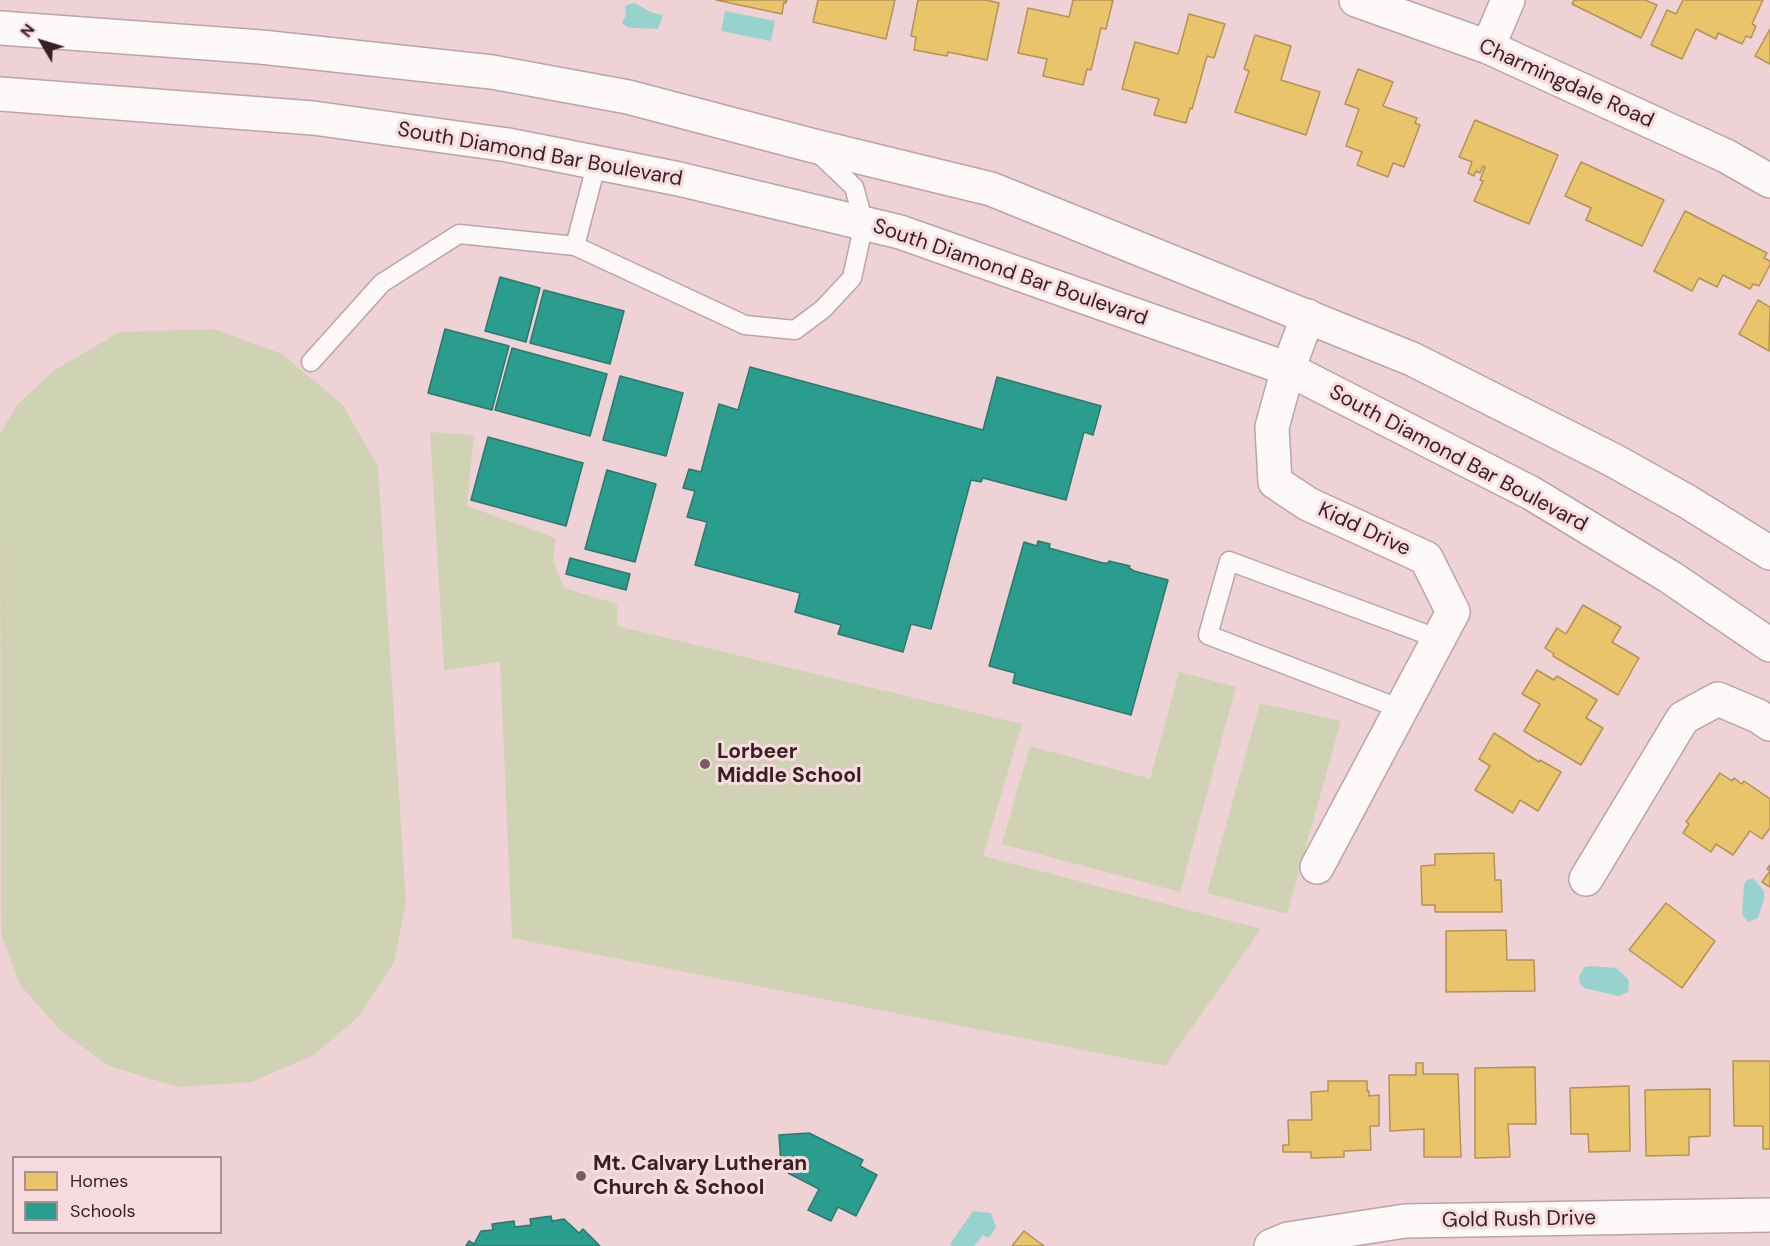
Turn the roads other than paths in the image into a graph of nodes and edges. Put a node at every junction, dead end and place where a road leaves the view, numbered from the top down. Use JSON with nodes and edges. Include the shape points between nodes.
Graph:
{"nodes":[{"id":1,"x":1356,"y":0,"type":"edge"},
{"id":2,"x":1508,"y":0,"type":"edge"},
{"id":3,"x":0,"y":28,"type":"edge"},
{"id":4,"x":1488,"y":48,"type":"junction"},
{"id":5,"x":0,"y":94,"type":"edge"},
{"id":6,"x":810,"y":145,"type":"junction"},
{"id":7,"x":597,"y":162,"type":"junction"},
{"id":8,"x":1770,"y":181,"type":"edge"},
{"id":9,"x":864,"y":223,"type":"junction"},
{"id":10,"x":575,"y":246,"type":"junction"},
{"id":11,"x":1308,"y":316,"type":"junction"},
{"id":12,"x":311,"y":362,"type":"dead end"},
{"id":13,"x":1288,"y":369,"type":"junction"},
{"id":14,"x":1770,"y":553,"type":"edge"},
{"id":15,"x":1439,"y":639,"type":"junction"},
{"id":16,"x":1770,"y":645,"type":"edge"},
{"id":17,"x":1401,"y":709,"type":"junction"},
{"id":18,"x":1770,"y":724,"type":"edge"},
{"id":19,"x":1317,"y":867,"type":"dead end"},
{"id":20,"x":1586,"y":879,"type":"dead end"},
{"id":21,"x":1770,"y":1215,"type":"edge"},
{"id":22,"x":1271,"y":1246,"type":"edge"}],
"edges":[{"from":1,"to":4,"type":"main road","name":"Charmingdale Road"},
{"from":2,"to":4,"type":"main road"},
{"from":3,"to":6,"type":"main road","via":[[261,46],[492,72],[628,97]]},
{"from":4,"to":8,"type":"main road","name":"Charmingdale Road","via":[[1726,156]]},
{"from":5,"to":7,"type":"main road","name":"South Diamond Bar Boulevard","via":[[313,118],[508,145]]},
{"from":6,"to":9,"type":"lane","via":[[854,187]]},
{"from":6,"to":11,"type":"main road","via":[[991,189]]},
{"from":7,"to":9,"type":"main road","name":"South Diamond Bar Boulevard"},
{"from":7,"to":10,"type":"lane"},
{"from":9,"to":10,"type":"lane","via":[[852,278],[824,309],[795,330],[745,325]]},
{"from":9,"to":13,"type":"main road","name":"South Diamond Bar Boulevard","via":[[900,232]]},
{"from":10,"to":12,"type":"lane","via":[[459,234],[382,283]]},
{"from":11,"to":13,"type":"main road","name":"Kidd Drive"},
{"from":11,"to":14,"type":"main road","via":[[1412,359],[1613,460]]},
{"from":13,"to":15,"type":"main road","name":"Kidd Drive","via":[[1272,427],[1275,482],[1308,504],[1426,558],[1453,612]]},
{"from":13,"to":16,"type":"main road","name":"South Diamond Bar Boulevard","via":[[1531,493],[1670,577]]},
{"from":15,"to":17,"type":"main road","name":"Kidd Drive"},
{"from":15,"to":17,"type":"lane","via":[[1229,561],[1208,635]]},
{"from":17,"to":19,"type":"main road","name":"Kidd Drive"},
{"from":18,"to":20,"type":"main road","via":[[1718,699],[1683,718]]},
{"from":21,"to":22,"type":"main road","name":"Gold Rush Drive","via":[[1405,1221],[1288,1239]]}]}
